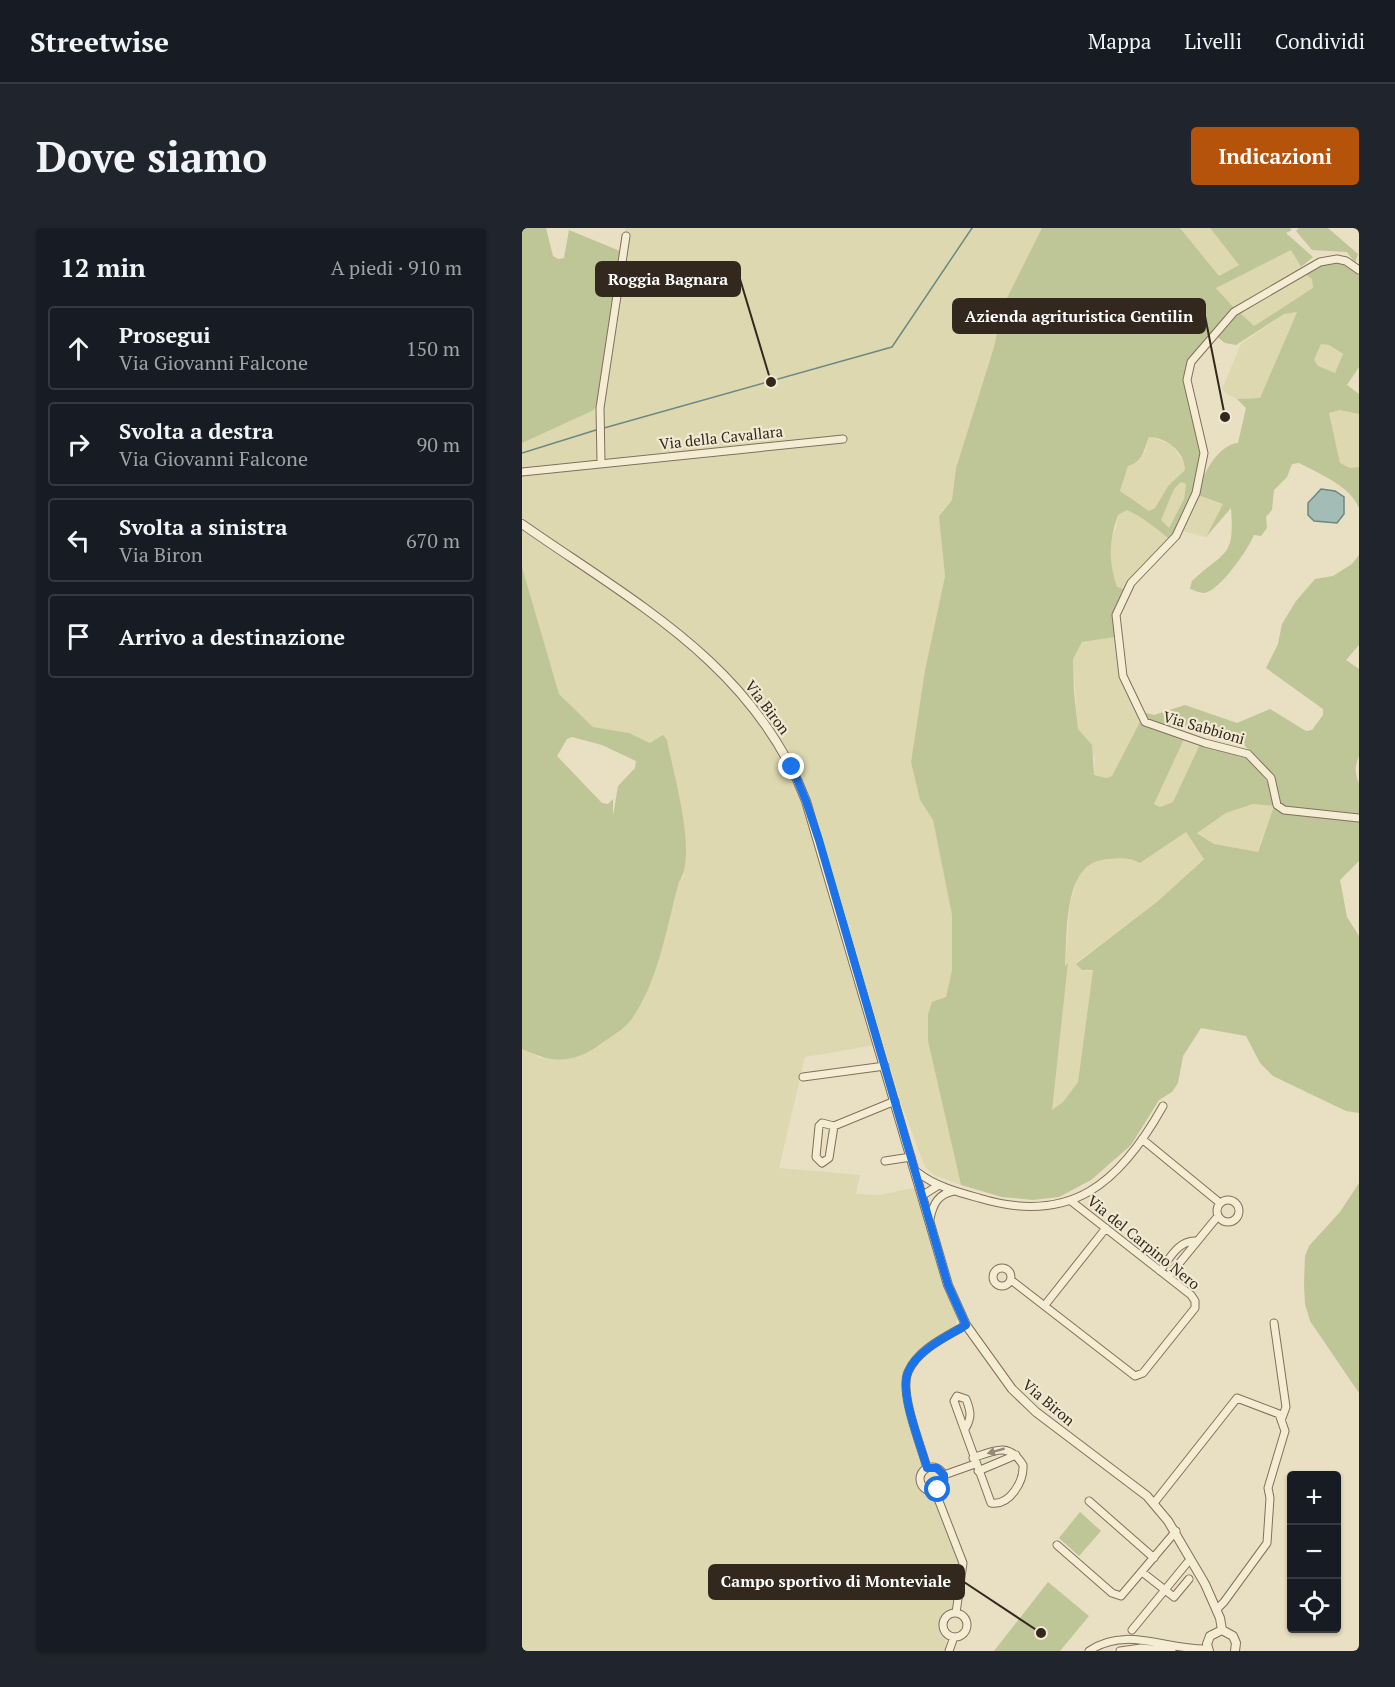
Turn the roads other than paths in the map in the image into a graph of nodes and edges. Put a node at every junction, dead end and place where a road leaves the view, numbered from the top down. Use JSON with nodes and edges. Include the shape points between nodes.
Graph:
{"nodes":[{"id":1,"x":626,"y":236,"type":"dead end"},
{"id":2,"x":1359,"y":270,"type":"edge"},
{"id":3,"x":843,"y":439,"type":"dead end"},
{"id":4,"x":601,"y":462,"type":"junction"},
{"id":5,"x":522,"y":472,"type":"edge"},
{"id":6,"x":522,"y":524,"type":"edge"},
{"id":7,"x":1359,"y":818,"type":"edge"},
{"id":8,"x":885,"y":1066,"type":"junction"},
{"id":9,"x":803,"y":1077,"type":"dead end"},
{"id":10,"x":895,"y":1101,"type":"junction"},
{"id":11,"x":1163,"y":1106,"type":"dead end"},
{"id":12,"x":834,"y":1126,"type":"junction"},
{"id":13,"x":1142,"y":1140,"type":"junction"},
{"id":14,"x":911,"y":1157,"type":"junction"},
{"id":15,"x":885,"y":1161,"type":"dead end"},
{"id":16,"x":917,"y":1172,"type":"junction"},
{"id":17,"x":939,"y":1185,"type":"junction"},
{"id":18,"x":954,"y":1191,"type":"junction"},
{"id":19,"x":923,"y":1195,"type":"junction"},
{"id":20,"x":940,"y":1196,"type":"junction"},
{"id":21,"x":1071,"y":1201,"type":"junction"},
{"id":22,"x":1220,"y":1203,"type":"junction"},
{"id":23,"x":1218,"y":1216,"type":"junction"},
{"id":24,"x":930,"y":1219,"type":"junction"},
{"id":25,"x":1106,"y":1228,"type":"junction"},
{"id":26,"x":1195,"y":1241,"type":"junction"},
{"id":27,"x":1160,"y":1271,"type":"junction"},
{"id":28,"x":1168,"y":1277,"type":"junction"},
{"id":29,"x":1011,"y":1280,"type":"dead end"},
{"id":30,"x":1045,"y":1305,"type":"junction"},
{"id":31,"x":1274,"y":1323,"type":"dead end"},
{"id":32,"x":966,"y":1325,"type":"junction"},
{"id":33,"x":1282,"y":1418,"type":"junction"},
{"id":34,"x":965,"y":1429,"type":"dead end"},
{"id":35,"x":1016,"y":1455,"type":"junction"},
{"id":36,"x":976,"y":1464,"type":"junction"},
{"id":37,"x":927,"y":1468,"type":"junction"},
{"id":38,"x":944,"y":1475,"type":"junction"},
{"id":39,"x":935,"y":1491,"type":"junction"},
{"id":40,"x":1089,"y":1501,"type":"dead end"},
{"id":41,"x":1154,"y":1503,"type":"junction"},
{"id":42,"x":1176,"y":1532,"type":"junction"},
{"id":43,"x":1057,"y":1545,"type":"dead end"},
{"id":44,"x":1154,"y":1558,"type":"junction"},
{"id":45,"x":1187,"y":1563,"type":"dead end"},
{"id":46,"x":1142,"y":1572,"type":"junction"},
{"id":47,"x":1189,"y":1579,"type":"dead end"},
{"id":48,"x":1164,"y":1590,"type":"junction"},
{"id":49,"x":1217,"y":1609,"type":"junction"},
{"id":50,"x":957,"y":1613,"type":"junction"},
{"id":51,"x":1132,"y":1630,"type":"dead end"},
{"id":52,"x":1222,"y":1630,"type":"junction"},
{"id":53,"x":954,"y":1637,"type":"junction"},
{"id":54,"x":1093,"y":1650,"type":"edge"},
{"id":55,"x":1190,"y":1650,"type":"edge"},
{"id":56,"x":1208,"y":1650,"type":"edge"},
{"id":57,"x":949,"y":1651,"type":"edge"},
{"id":58,"x":1120,"y":1651,"type":"edge"},
{"id":59,"x":1172,"y":1651,"type":"edge"},
{"id":60,"x":1235,"y":1651,"type":"edge"}],
"edges":[{"from":1,"to":4,"type":"street","via":[[600,408]]},
{"from":2,"to":7,"type":"street","name":"Via Sabbioni","via":[[1337,259],[1320,262],[1233,312],[1191,362],[1187,380],[1204,453],[1196,493],[1176,536],[1131,583],[1116,615],[1123,676],[1145,722],[1248,754],[1271,778],[1277,805],[1284,810]]},
{"from":3,"to":4,"type":"street","name":"Via della Cavallara"},
{"from":4,"to":5,"type":"street","name":"Via della Cavallara"},
{"from":6,"to":8,"type":"street","name":"Via Biron","via":[[713,662],[745,695],[777,739],[806,801]]},
{"from":8,"to":9,"type":"street"},
{"from":8,"to":10,"type":"street","name":"Via Biron"},
{"from":10,"to":12,"type":"street"},
{"from":10,"to":14,"type":"street","name":"Via Biron"},
{"from":11,"to":13,"type":"street"},
{"from":12,"to":12,"type":"street","via":[[830,1158],[822,1163],[816,1157],[819,1126],[825,1122]]},
{"from":13,"to":21,"type":"street","via":[[1113,1173]]},
{"from":13,"to":22,"type":"street"},
{"from":14,"to":15,"type":"street"},
{"from":14,"to":16,"type":"street","name":"Via Biron"},
{"from":16,"to":17,"type":"street"},
{"from":16,"to":19,"type":"street","name":"Via Biron"},
{"from":17,"to":18,"type":"street"},
{"from":17,"to":19,"type":"street"},
{"from":18,"to":20,"type":"street"},
{"from":18,"to":21,"type":"street","via":[[1025,1209]]},
{"from":19,"to":20,"type":"street"},
{"from":19,"to":24,"type":"street","name":"Via Biron"},
{"from":20,"to":24,"type":"street"},
{"from":21,"to":25,"type":"street","name":"Via del Carpino Nero"},
{"from":22,"to":23,"type":"street"},
{"from":22,"to":23,"type":"street","via":[[1234,1202],[1238,1215],[1227,1222]]},
{"from":23,"to":26,"type":"street"},
{"from":24,"to":32,"type":"street","name":"Via Biron","via":[[948,1285]]},
{"from":25,"to":27,"type":"street","name":"Via del Carpino Nero"},
{"from":25,"to":30,"type":"street"},
{"from":26,"to":27,"type":"street","via":[[1180,1245]]},
{"from":26,"to":28,"type":"street"},
{"from":27,"to":28,"type":"street","name":"Via del Carpino Nero"},
{"from":28,"to":30,"type":"street","name":"Via del Carpino Nero","via":[[1191,1295],[1196,1308],[1139,1376]]},
{"from":29,"to":30,"type":"street","name":"Via del Carpino Nero"},
{"from":31,"to":33,"type":"street","via":[[1286,1407]]},
{"from":32,"to":37,"type":"street","via":[[917,1358],[908,1372],[906,1386]]},
{"from":32,"to":41,"type":"street","name":"Via Biron","via":[[1012,1389],[1036,1412]]},
{"from":33,"to":41,"type":"street","via":[[1237,1398]]},
{"from":33,"to":49,"type":"street","via":[[1285,1431],[1268,1488],[1267,1543]]},
{"from":34,"to":36,"type":"street"},
{"from":35,"to":36,"type":"street"},
{"from":35,"to":36,"type":"street","one_way":true,"via":[[1004,1447]]},
{"from":35,"to":36,"type":"street","via":[[1023,1465],[1023,1479],[1005,1500],[991,1503]]},
{"from":36,"to":38,"type":"street"},
{"from":37,"to":38,"type":"street","via":[[937,1468]]},
{"from":37,"to":39,"type":"street","via":[[920,1477],[921,1485]]},
{"from":38,"to":39,"type":"street","via":[[943,1485]]},
{"from":39,"to":50,"type":"street","via":[[963,1563]]},
{"from":40,"to":44,"type":"street"},
{"from":41,"to":42,"type":"street","name":"Via Biron"},
{"from":42,"to":44,"type":"street"},
{"from":42,"to":49,"type":"street","name":"Via Biron"},
{"from":43,"to":46,"type":"street","via":[[1112,1593],[1121,1596]]},
{"from":44,"to":46,"type":"street"},
{"from":45,"to":48,"type":"street"},
{"from":46,"to":48,"type":"street"},
{"from":47,"to":48,"type":"street","via":[[1174,1597]]},
{"from":48,"to":51,"type":"street"},
{"from":49,"to":52,"type":"street","name":"Via Biron"},
{"from":50,"to":53,"type":"street","via":[[964,1617],[967,1628],[961,1636]]},
{"from":50,"to":53,"type":"street","via":[[948,1615],[943,1622],[946,1633]]},
{"from":52,"to":56,"type":"street","via":[[1210,1636]]},
{"from":52,"to":60,"type":"street","name":"Via Biron","via":[[1235,1639]]},
{"from":53,"to":57,"type":"street"},
{"from":54,"to":55,"type":"street","via":[[1117,1640],[1138,1639]]},
{"from":55,"to":56,"type":"street"},
{"from":58,"to":59,"type":"street"}]}
